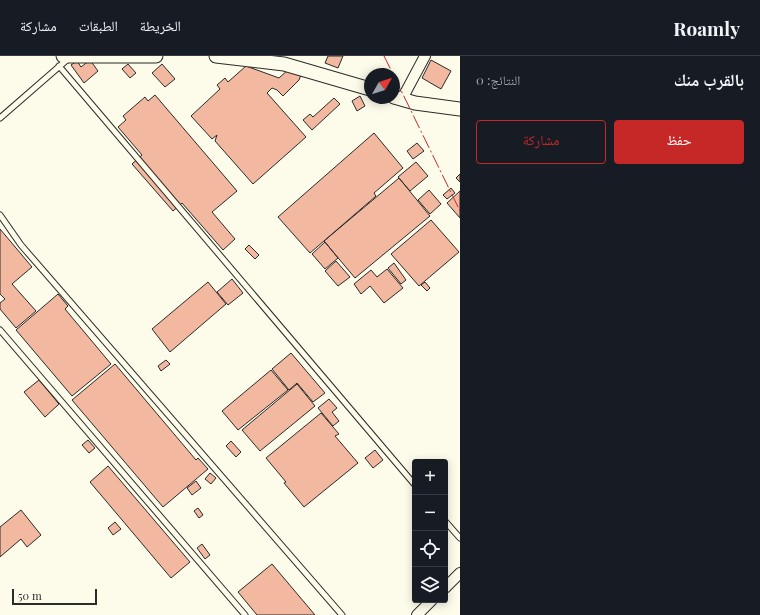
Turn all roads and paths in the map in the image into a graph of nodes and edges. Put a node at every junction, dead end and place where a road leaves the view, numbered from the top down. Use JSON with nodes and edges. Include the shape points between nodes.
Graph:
{"nodes":[{"id":1,"x":156,"y":56,"type":"edge"},
{"id":2,"x":216,"y":56,"type":"edge"},
{"id":3,"x":425,"y":56,"type":"edge"},
{"id":4,"x":64,"y":60,"type":"edge"},
{"id":5,"x":286,"y":60,"type":"edge"},
{"id":6,"x":364,"y":88,"type":"edge"},
{"id":7,"x":400,"y":95,"type":"edge"},
{"id":8,"x":400,"y":99,"type":"edge"},
{"id":9,"x":460,"y":109,"type":"edge"},
{"id":10,"x":0,"y":118,"type":"edge"},
{"id":11,"x":0,"y":215,"type":"edge"},
{"id":12,"x":0,"y":330,"type":"edge"},
{"id":13,"x":412,"y":481,"type":"edge"},
{"id":14,"x":448,"y":524,"type":"edge"},
{"id":15,"x":460,"y":538,"type":"edge"},
{"id":16,"x":460,"y":573,"type":"edge"},
{"id":17,"x":448,"y":585,"type":"edge"},
{"id":18,"x":429,"y":603,"type":"edge"},
{"id":19,"x":244,"y":615,"type":"edge"},
{"id":20,"x":342,"y":615,"type":"edge"},
{"id":21,"x":417,"y":615,"type":"edge"}],
"edges":[{"from":1,"to":4,"type":"street"},
{"from":2,"to":5,"type":"street"},
{"from":3,"to":7,"type":"street"},
{"from":4,"to":10,"type":"lane"},
{"from":4,"to":13,"type":"lane"},
{"from":5,"to":6,"type":"street"},
{"from":8,"to":9,"type":"street"},
{"from":11,"to":20,"type":"lane","via":[[21,245]]},
{"from":12,"to":19,"type":"lane"},
{"from":14,"to":15,"type":"lane"},
{"from":16,"to":17,"type":"street"},
{"from":18,"to":21,"type":"street"}]}
